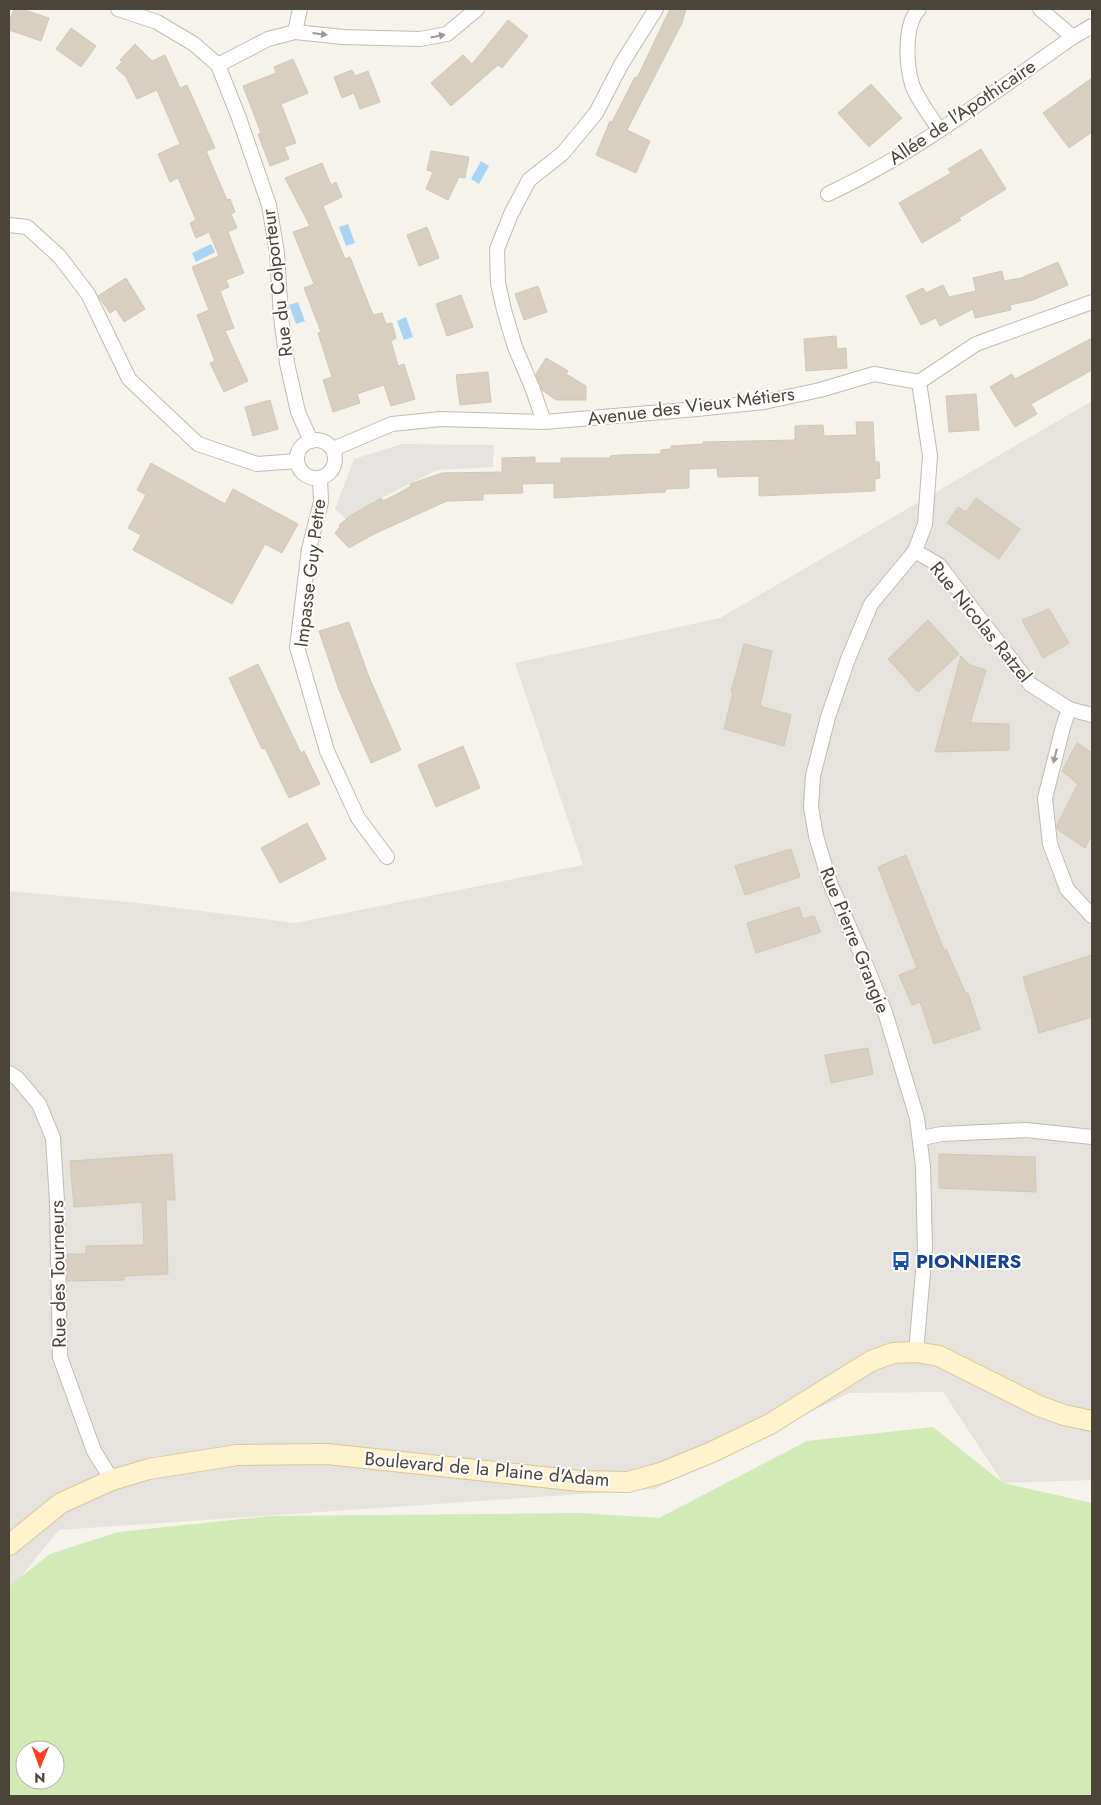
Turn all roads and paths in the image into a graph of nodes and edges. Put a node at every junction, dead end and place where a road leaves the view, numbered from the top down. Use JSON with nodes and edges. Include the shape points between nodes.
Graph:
{"nodes":[{"id":1,"x":118,"y":9,"type":"edge"},
{"id":2,"x":300,"y":9,"type":"edge"},
{"id":3,"x":477,"y":9,"type":"edge"},
{"id":4,"x":656,"y":9,"type":"edge"},
{"id":5,"x":919,"y":9,"type":"edge"},
{"id":6,"x":1040,"y":9,"type":"edge"},
{"id":7,"x":1092,"y":26,"type":"edge"},
{"id":8,"x":295,"y":32,"type":"junction"},
{"id":9,"x":1073,"y":37,"type":"junction"},
{"id":10,"x":218,"y":65,"type":"junction"},
{"id":11,"x":939,"y":130,"type":"junction"},
{"id":12,"x":828,"y":194,"type":"dead end"},
{"id":13,"x":9,"y":225,"type":"edge"},
{"id":14,"x":1092,"y":302,"type":"edge"},
{"id":15,"x":919,"y":382,"type":"junction"},
{"id":16,"x":544,"y":422,"type":"junction"},
{"id":17,"x":311,"y":441,"type":"junction"},
{"id":18,"x":333,"y":449,"type":"junction"},
{"id":19,"x":297,"y":461,"type":"junction"},
{"id":20,"x":320,"y":478,"type":"junction"},
{"id":21,"x":915,"y":551,"type":"junction"},
{"id":22,"x":1069,"y":710,"type":"junction"},
{"id":23,"x":1092,"y":715,"type":"edge"},
{"id":24,"x":386,"y":857,"type":"dead end"},
{"id":25,"x":1092,"y":916,"type":"edge"},
{"id":26,"x":9,"y":1073,"type":"edge"},
{"id":27,"x":1092,"y":1137,"type":"edge"},
{"id":28,"x":921,"y":1138,"type":"junction"},
{"id":29,"x":916,"y":1352,"type":"junction"},
{"id":30,"x":1092,"y":1421,"type":"edge"},
{"id":31,"x":112,"y":1480,"type":"junction"},
{"id":32,"x":9,"y":1545,"type":"edge"}],
"edges":[{"from":1,"to":10,"type":"street","name":"Rue du Colporteur","via":[[157,22],[194,44]]},
{"from":2,"to":8,"type":"street"},
{"from":8,"to":3,"type":"street","one_way":true,"via":[[420,40],[447,34]]},
{"from":4,"to":16,"type":"street","via":[[596,113],[563,153],[529,180],[497,249],[498,283],[504,310]]},
{"from":5,"to":11,"type":"street","via":[[909,32],[907,54],[912,85]]},
{"from":6,"to":9,"type":"street"},
{"from":7,"to":9,"type":"street","name":"Allée de l'Apothicaire"},
{"from":8,"to":10,"type":"street","via":[[268,39]]},
{"from":9,"to":11,"type":"street","name":"Allée de l'Apothicaire"},
{"from":10,"to":17,"type":"street","name":"Rue du Colporteur","via":[[269,205],[277,253],[280,317],[287,363],[298,412]]},
{"from":11,"to":12,"type":"street","name":"Allée de l'Apothicaire","via":[[860,179]]},
{"from":13,"to":19,"type":"street","via":[[27,227],[60,256],[88,294],[129,379],[198,444],[257,464]]},
{"from":14,"to":15,"type":"street","via":[[976,344]]},
{"from":15,"to":16,"type":"street","name":"Avenue des Vieux Métiers","via":[[874,374],[764,402]]},
{"from":15,"to":21,"type":"street","name":"Rue Nicolas Ratzel","via":[[930,456],[925,524]]},
{"from":16,"to":18,"type":"street","name":"Avenue des Vieux Métiers","via":[[441,419],[392,424]]},
{"from":17,"to":18,"type":"street","via":[[324,441]]},
{"from":17,"to":19,"type":"street","via":[[301,448]]},
{"from":18,"to":20,"type":"street","via":[[334,467]]},
{"from":19,"to":20,"type":"street","via":[[302,472]]},
{"from":20,"to":24,"type":"street","name":"Impasse Guy Petre","via":[[321,502],[309,549],[297,647],[327,751],[358,818]]},
{"from":21,"to":22,"type":"street","name":"Rue Nicolas Ratzel","via":[[939,565],[1030,684]]},
{"from":21,"to":28,"type":"street","name":"Rue Pierre Grangie","via":[[871,604],[848,659],[812,776],[811,807],[830,883],[885,1012]]},
{"from":22,"to":23,"type":"street","name":"Rue Nicolas Ratzel"},
{"from":22,"to":25,"type":"street","one_way":true,"via":[[1044,798],[1050,844],[1067,889]]},
{"from":26,"to":31,"type":"street","name":"Rue des Tourneurs","via":[[39,1104],[53,1138],[60,1358],[94,1451]]},
{"from":27,"to":28,"type":"street","via":[[1026,1130]]},
{"from":28,"to":29,"type":"street","name":"Rue Pierre Grangie","via":[[925,1249]]},
{"from":29,"to":30,"type":"street","name":"Boulevard de la Plaine d'Adam","via":[[939,1356],[1039,1406]]},
{"from":29,"to":31,"type":"street","name":"Boulevard de la Plaine d'Adam","via":[[893,1353],[871,1361],[762,1428],[662,1473],[628,1482],[580,1481],[327,1454],[237,1456],[149,1469]]},
{"from":31,"to":32,"type":"street","name":"Boulevard de la Plaine d'Adam","via":[[61,1503]]}]}
